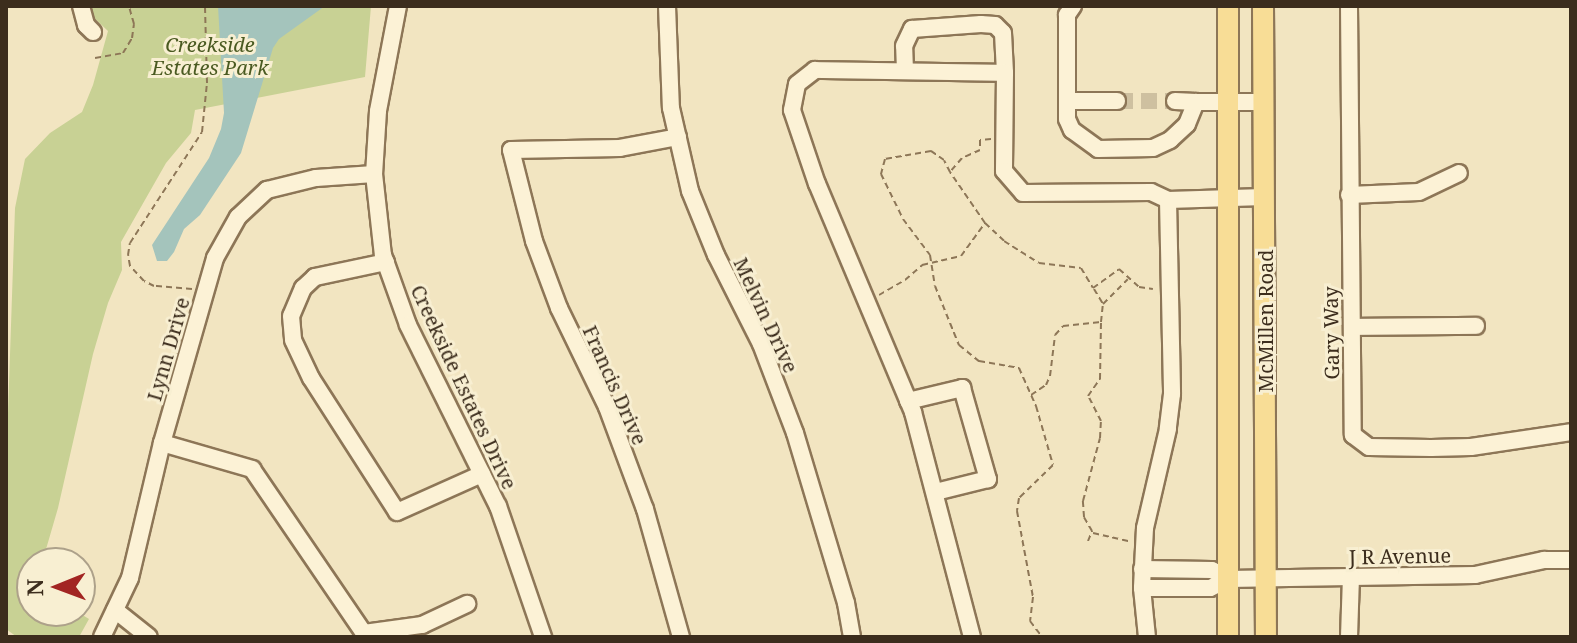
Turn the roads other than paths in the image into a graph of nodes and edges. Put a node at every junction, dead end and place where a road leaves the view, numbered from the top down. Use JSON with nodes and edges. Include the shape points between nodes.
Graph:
{"nodes":[{"id":1,"x":81,"y":6,"type":"edge"},
{"id":2,"x":398,"y":6,"type":"edge"},
{"id":3,"x":667,"y":6,"type":"edge"},
{"id":4,"x":1073,"y":6,"type":"edge"},
{"id":5,"x":1228,"y":6,"type":"edge"},
{"id":6,"x":1263,"y":6,"type":"edge"},
{"id":7,"x":1349,"y":6,"type":"edge"},
{"id":8,"x":93,"y":32,"type":"dead end"},
{"id":9,"x":905,"y":71,"type":"junction"},
{"id":10,"x":1005,"y":73,"type":"junction"},
{"id":11,"x":1067,"y":101,"type":"junction"},
{"id":12,"x":1117,"y":101,"type":"tunnel mouth"},
{"id":13,"x":1175,"y":101,"type":"tunnel mouth"},
{"id":14,"x":1196,"y":102,"type":"junction"},
{"id":15,"x":1263,"y":102,"type":"junction"},
{"id":16,"x":1229,"y":103,"type":"junction"},
{"id":17,"x":678,"y":137,"type":"junction"},
{"id":18,"x":1459,"y":173,"type":"dead end"},
{"id":19,"x":374,"y":174,"type":"junction"},
{"id":20,"x":1349,"y":195,"type":"junction"},
{"id":21,"x":1229,"y":197,"type":"junction"},
{"id":22,"x":1264,"y":197,"type":"junction"},
{"id":23,"x":1168,"y":200,"type":"junction"},
{"id":24,"x":386,"y":262,"type":"junction"},
{"id":25,"x":1476,"y":326,"type":"dead end"},
{"id":26,"x":1352,"y":327,"type":"junction"},
{"id":27,"x":908,"y":401,"type":"junction"},
{"id":28,"x":1571,"y":432,"type":"edge"},
{"id":29,"x":162,"y":443,"type":"junction"},
{"id":30,"x":482,"y":474,"type":"junction"},
{"id":31,"x":936,"y":492,"type":"junction"},
{"id":32,"x":1571,"y":560,"type":"edge"},
{"id":33,"x":1142,"y":569,"type":"junction"},
{"id":34,"x":1351,"y":577,"type":"junction"},
{"id":35,"x":1266,"y":578,"type":"junction"},
{"id":36,"x":1228,"y":579,"type":"junction"},
{"id":37,"x":1142,"y":588,"type":"junction"},
{"id":38,"x":467,"y":604,"type":"dead end"},
{"id":39,"x":115,"y":610,"type":"junction"},
{"id":40,"x":102,"y":637,"type":"edge"},
{"id":41,"x":149,"y":637,"type":"edge"},
{"id":42,"x":543,"y":637,"type":"edge"},
{"id":43,"x":681,"y":637,"type":"edge"},
{"id":44,"x":852,"y":637,"type":"edge"},
{"id":45,"x":972,"y":637,"type":"edge"},
{"id":46,"x":1147,"y":637,"type":"edge"},
{"id":47,"x":1228,"y":637,"type":"edge"},
{"id":48,"x":1266,"y":637,"type":"edge"},
{"id":49,"x":1349,"y":637,"type":"edge"}],
"edges":[{"from":1,"to":8,"type":"street"},
{"from":2,"to":19,"type":"street","name":"Creekside Estates Drive","via":[[378,111]]},
{"from":3,"to":17,"type":"street","name":"Melvin Drive","via":[[671,108]]},
{"from":4,"to":11,"type":"street","via":[[1067,15]]},
{"from":5,"to":16,"type":"main road","name":"McMillen Road"},
{"from":6,"to":15,"type":"main road","name":"McMillen Road"},
{"from":7,"to":20,"type":"street","name":"Gary Way"},
{"from":9,"to":10,"type":"street"},
{"from":9,"to":10,"type":"street","via":[[904,46],[912,29],[981,24],[995,25],[1003,33]]},
{"from":9,"to":27,"type":"street","via":[[815,70],[797,84],[792,110],[817,184]]},
{"from":10,"to":23,"type":"street","via":[[1004,171],[1023,193],[1151,192]]},
{"from":11,"to":12,"type":"street"},
{"from":11,"to":14,"type":"street","via":[[1072,130],[1098,149],[1120,150],[1153,148],[1170,140],[1187,124]]},
{"from":13,"to":14,"type":"street"},
{"from":14,"to":16,"type":"street"},
{"from":15,"to":16,"type":"street"},
{"from":15,"to":22,"type":"main road","name":"McMillen Road"},
{"from":16,"to":21,"type":"main road","name":"McMillen Road"},
{"from":17,"to":43,"type":"street","name":"Francis Drive","via":[[620,148],[511,150],[534,241],[645,509]]},
{"from":17,"to":44,"type":"street","name":"Melvin Drive","via":[[690,191],[761,344],[795,433]]},
{"from":18,"to":20,"type":"street","via":[[1419,192]]},
{"from":19,"to":24,"type":"street","name":"Creekside Estates Drive"},
{"from":19,"to":29,"type":"street","name":"Lynn Drive","via":[[316,178],[267,190],[238,217],[215,258]]},
{"from":20,"to":26,"type":"street","name":"Gary Way"},
{"from":21,"to":22,"type":"street"},
{"from":21,"to":23,"type":"street"},
{"from":21,"to":36,"type":"main road","name":"McMillen Road"},
{"from":22,"to":35,"type":"main road","name":"McMillen Road"},
{"from":23,"to":33,"type":"street","via":[[1172,394]]},
{"from":24,"to":30,"type":"street","name":"Creekside Estates Drive","via":[[408,325]]},
{"from":24,"to":30,"type":"street","via":[[315,277],[303,288],[291,316],[293,340],[311,378],[397,512]]},
{"from":25,"to":26,"type":"street"},
{"from":26,"to":28,"type":"street","name":"Gary Way","via":[[1353,435],[1369,447],[1471,447]]},
{"from":27,"to":31,"type":"street"},
{"from":27,"to":31,"type":"street","via":[[962,388],[988,479]]},
{"from":29,"to":38,"type":"street","via":[[252,469],[364,633],[422,625]]},
{"from":29,"to":39,"type":"street","name":"Lynn Drive","via":[[130,578]]},
{"from":30,"to":42,"type":"street","name":"Creekside Estates Drive"},
{"from":31,"to":45,"type":"street"},
{"from":32,"to":34,"type":"street","name":"J R Avenue","via":[[1544,560],[1475,575]]},
{"from":33,"to":36,"type":"street","via":[[1212,570]]},
{"from":33,"to":37,"type":"street"},
{"from":34,"to":35,"type":"street","name":"J R Avenue"},
{"from":34,"to":49,"type":"street"},
{"from":35,"to":36,"type":"street","name":"J R Avenue"},
{"from":35,"to":48,"type":"main road","name":"McMillen Road"},
{"from":36,"to":37,"type":"street","via":[[1210,588]]},
{"from":36,"to":47,"type":"main road","name":"McMillen Road"},
{"from":37,"to":46,"type":"street"},
{"from":39,"to":40,"type":"street","name":"Lynn Drive"},
{"from":39,"to":41,"type":"street"}]}
